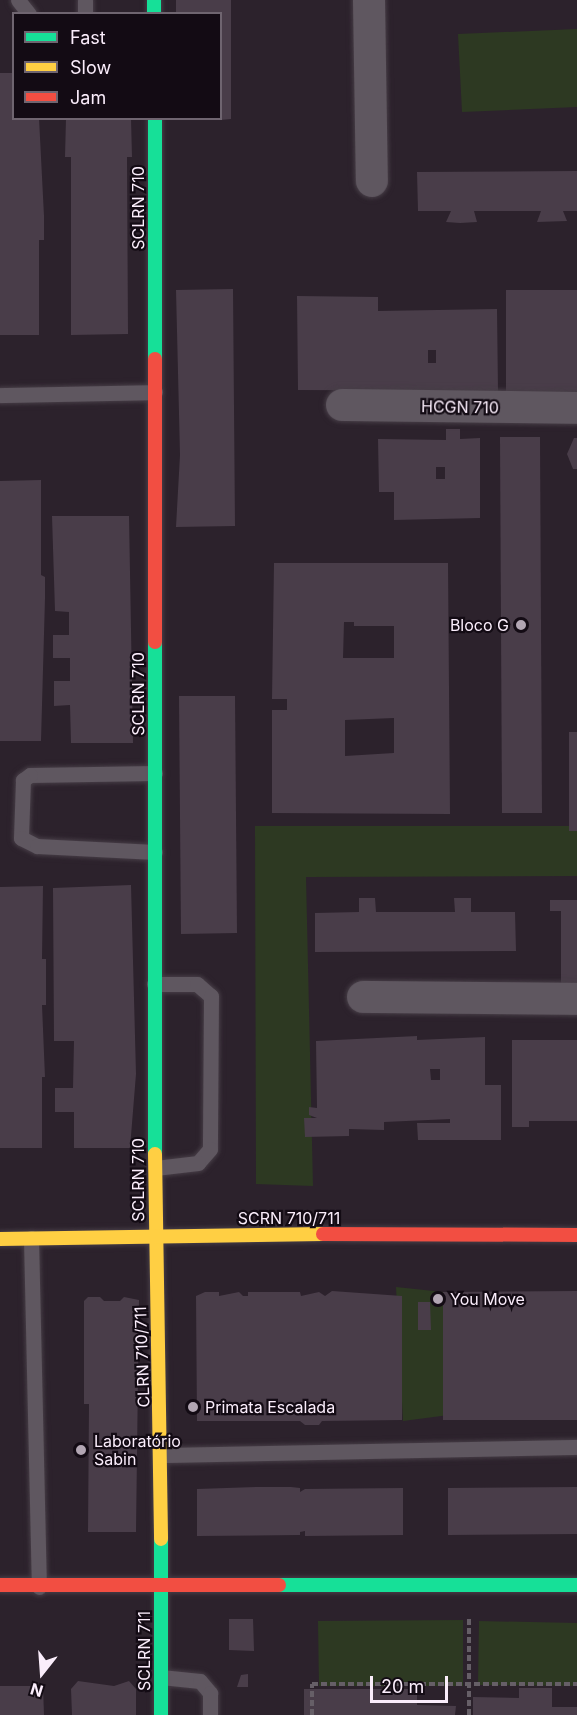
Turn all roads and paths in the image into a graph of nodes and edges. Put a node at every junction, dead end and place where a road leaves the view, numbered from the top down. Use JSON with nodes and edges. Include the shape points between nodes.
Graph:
{"nodes":[{"id":1,"x":18,"y":0,"type":"edge"},
{"id":2,"x":369,"y":0,"type":"edge"},
{"id":3,"x":27,"y":12,"type":"edge"},
{"id":4,"x":155,"y":120,"type":"edge"},
{"id":5,"x":372,"y":181,"type":"dead end"},
{"id":6,"x":155,"y":392,"type":"junction"},
{"id":7,"x":0,"y":395,"type":"edge"},
{"id":8,"x":342,"y":405,"type":"dead end"},
{"id":9,"x":577,"y":408,"type":"edge"},
{"id":10,"x":154,"y":773,"type":"junction"},
{"id":11,"x":155,"y":852,"type":"junction"},
{"id":12,"x":154,"y":984,"type":"junction"},
{"id":13,"x":363,"y":997,"type":"dead end"},
{"id":14,"x":577,"y":999,"type":"edge"},
{"id":15,"x":155,"y":1168,"type":"junction"},
{"id":16,"x":155,"y":1234,"type":"junction"},
{"id":17,"x":577,"y":1235,"type":"edge"},
{"id":18,"x":31,"y":1238,"type":"junction"},
{"id":19,"x":0,"y":1239,"type":"edge"},
{"id":20,"x":577,"y":1447,"type":"edge"},
{"id":21,"x":161,"y":1455,"type":"junction"},
{"id":22,"x":577,"y":1585,"type":"edge"},
{"id":23,"x":0,"y":1586,"type":"edge"},
{"id":24,"x":39,"y":1587,"type":"junction"},
{"id":25,"x":161,"y":1587,"type":"junction"},
{"id":26,"x":469,"y":1619,"type":"dead end"},
{"id":27,"x":161,"y":1677,"type":"junction"},
{"id":28,"x":469,"y":1683,"type":"junction"},
{"id":29,"x":577,"y":1684,"type":"edge"},
{"id":30,"x":161,"y":1715,"type":"edge"},
{"id":31,"x":210,"y":1715,"type":"edge"},
{"id":32,"x":312,"y":1715,"type":"edge"},
{"id":33,"x":469,"y":1715,"type":"edge"}],
"edges":[{"from":1,"to":3,"type":"lane"},
{"from":2,"to":5,"type":"street"},
{"from":4,"to":6,"type":"street","name":"SCLRN 710"},
{"from":6,"to":7,"type":"lane"},
{"from":6,"to":10,"type":"street","name":"SCLRN 710"},
{"from":8,"to":9,"type":"street","name":"HCGN 710"},
{"from":10,"to":11,"type":"street","name":"SCLRN 710"},
{"from":10,"to":11,"type":"lane","via":[[30,775],[23,780],[21,838],[37,846]]},
{"from":11,"to":12,"type":"street","name":"SCLRN 710"},
{"from":12,"to":15,"type":"street","name":"SCLRN 710"},
{"from":12,"to":15,"type":"lane","via":[[197,984],[211,996],[210,1149],[198,1163]]},
{"from":13,"to":14,"type":"street"},
{"from":15,"to":16,"type":"street","name":"SCLRN 710"},
{"from":16,"to":17,"type":"street","name":"SCRN 710/711"},
{"from":16,"to":18,"type":"street","name":"SCRN 710/711"},
{"from":16,"to":21,"type":"street","name":"CLRN 710/711"},
{"from":18,"to":19,"type":"street","name":"SCRN 710/711"},
{"from":18,"to":24,"type":"lane"},
{"from":20,"to":21,"type":"lane"},
{"from":21,"to":25,"type":"street","name":"CLRN 710/711"},
{"from":22,"to":25,"type":"street"},
{"from":23,"to":24,"type":"street"},
{"from":24,"to":25,"type":"street"},
{"from":25,"to":27,"type":"street","name":"SCLRN 711"},
{"from":26,"to":28,"type":"path"},
{"from":27,"to":30,"type":"street","name":"SCLRN 711"},
{"from":27,"to":31,"type":"lane","via":[[200,1681],[210,1693]]},
{"from":28,"to":29,"type":"path"},
{"from":28,"to":32,"type":"path","via":[[312,1684]]},
{"from":28,"to":33,"type":"path"}]}
